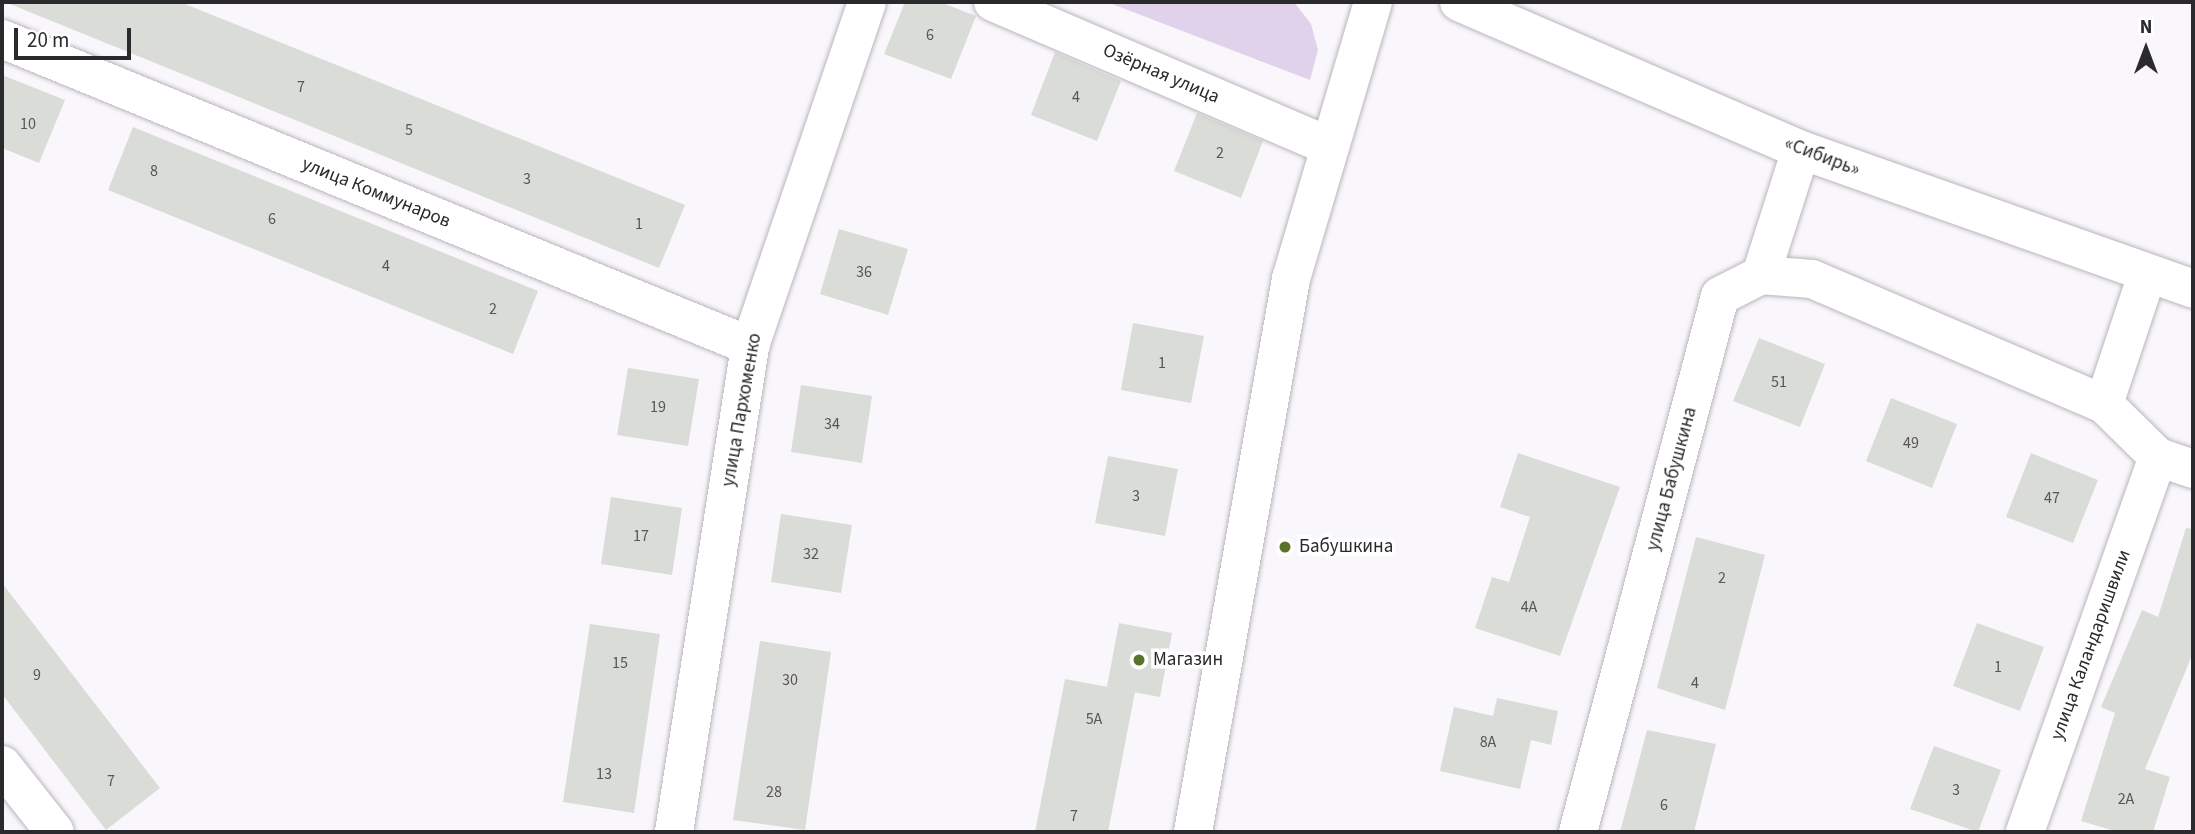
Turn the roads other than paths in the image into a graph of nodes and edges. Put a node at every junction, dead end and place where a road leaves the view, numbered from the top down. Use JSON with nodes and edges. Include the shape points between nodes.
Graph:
{"nodes":[{"id":1,"x":867,"y":2,"type":"edge"},
{"id":2,"x":993,"y":2,"type":"edge"},
{"id":3,"x":1373,"y":2,"type":"edge"},
{"id":4,"x":1459,"y":2,"type":"edge"},
{"id":5,"x":2,"y":39,"type":"edge"},
{"id":6,"x":1329,"y":146,"type":"junction"},
{"id":7,"x":1801,"y":150,"type":"junction"},
{"id":8,"x":1761,"y":275,"type":"junction"},
{"id":9,"x":2147,"y":275,"type":"junction"},
{"id":10,"x":2193,"y":289,"type":"edge"},
{"id":11,"x":750,"y":346,"type":"junction"},
{"id":12,"x":2104,"y":404,"type":"junction"},
{"id":13,"x":2176,"y":463,"type":"edge"},
{"id":14,"x":1226,"y":634,"type":"junction"},
{"id":15,"x":2,"y":765,"type":"edge"},
{"id":16,"x":1202,"y":822,"type":"edge"},
{"id":17,"x":55,"y":832,"type":"edge"},
{"id":18,"x":674,"y":832,"type":"edge"},
{"id":19,"x":1168,"y":832,"type":"edge"},
{"id":20,"x":1578,"y":832,"type":"edge"},
{"id":21,"x":2025,"y":832,"type":"edge"}],
"edges":[{"from":1,"to":11,"type":"street","name":"улица Пархоменко"},
{"from":2,"to":6,"type":"street","name":"Озёрная улица"},
{"from":3,"to":6,"type":"street"},
{"from":4,"to":7,"type":"street","name":"«Сибирь»"},
{"from":5,"to":11,"type":"street","name":"улица Коммунаров"},
{"from":6,"to":14,"type":"street","via":[[1292,279]]},
{"from":7,"to":8,"type":"street"},
{"from":7,"to":9,"type":"street","name":"«Сибирь»"},
{"from":8,"to":12,"type":"street","via":[[1812,279]]},
{"from":8,"to":20,"type":"street","name":"улица Бабушкина","via":[[1720,296]]},
{"from":9,"to":10,"type":"street","name":"«Сибирь»"},
{"from":9,"to":12,"type":"street"},
{"from":11,"to":18,"type":"street","name":"улица Пархоменко"},
{"from":12,"to":13,"type":"street"},
{"from":13,"to":21,"type":"street","name":"улица Каландаришвили"},
{"from":14,"to":16,"type":"street"},
{"from":14,"to":19,"type":"street"},
{"from":15,"to":17,"type":"street"}]}
